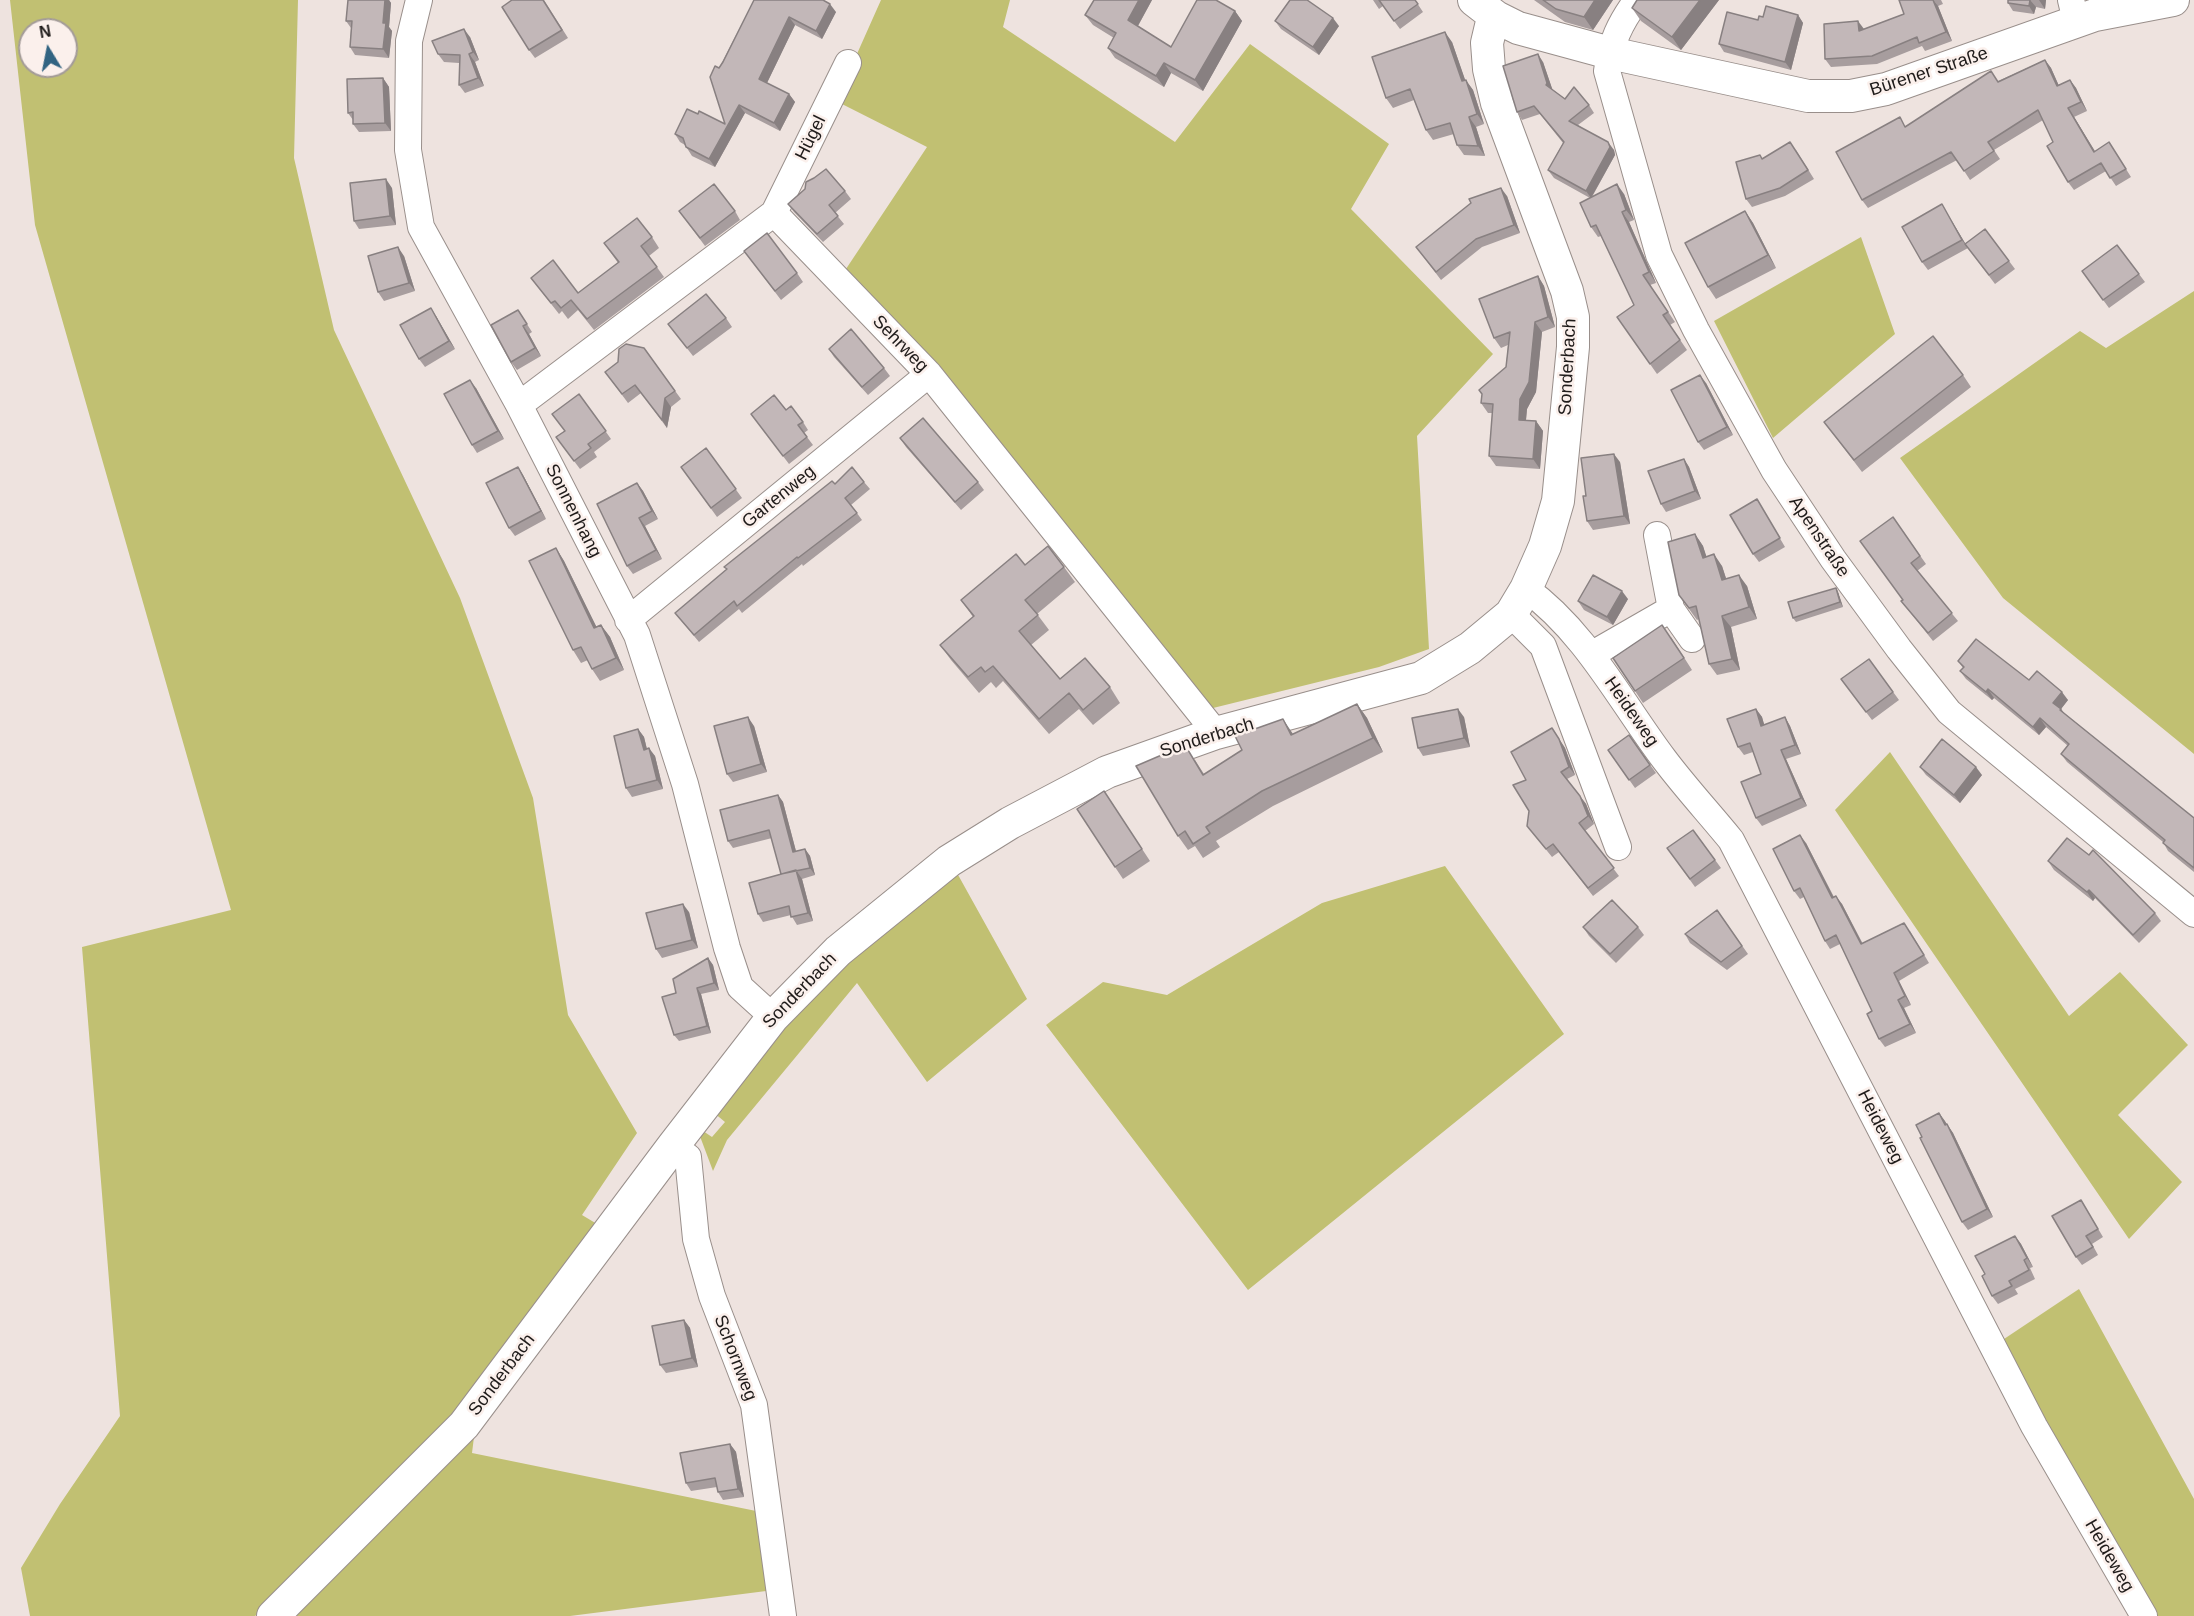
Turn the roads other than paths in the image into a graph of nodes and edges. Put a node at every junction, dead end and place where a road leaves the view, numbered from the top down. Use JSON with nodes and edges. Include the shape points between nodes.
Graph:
{"nodes":[{"id":1,"x":419,"y":0,"type":"edge"},
{"id":2,"x":1637,"y":0,"type":"edge"},
{"id":3,"x":2173,"y":0,"type":"edge"},
{"id":4,"x":1485,"y":8,"type":"edge"},
{"id":5,"x":2074,"y":10,"type":"edge"},
{"id":6,"x":1610,"y":53,"type":"junction"},
{"id":7,"x":848,"y":63,"type":"dead end"},
{"id":8,"x":774,"y":213,"type":"junction"},
{"id":9,"x":929,"y":374,"type":"junction"},
{"id":10,"x":519,"y":405,"type":"junction"},
{"id":11,"x":1657,"y":536,"type":"dead end"},
{"id":12,"x":1518,"y":601,"type":"junction"},
{"id":13,"x":1671,"y":609,"type":"junction"},
{"id":14,"x":628,"y":620,"type":"junction"},
{"id":15,"x":1692,"y":639,"type":"dead end"},
{"id":16,"x":1591,"y":655,"type":"junction"},
{"id":17,"x":1216,"y":734,"type":"junction"},
{"id":18,"x":1618,"y":847,"type":"dead end"},
{"id":19,"x":2194,"y":914,"type":"edge"},
{"id":20,"x":772,"y":1017,"type":"junction"},
{"id":21,"x":673,"y":1146,"type":"junction"},
{"id":22,"x":273,"y":1616,"type":"edge"},
{"id":23,"x":783,"y":1616,"type":"edge"},
{"id":24,"x":2144,"y":1616,"type":"edge"}],
"edges":[{"from":1,"to":10,"type":"street","name":"Sonnenhang","via":[[409,41],[408,150],[421,227]]},
{"from":2,"to":6,"type":"street","via":[[1621,22]]},
{"from":3,"to":5,"type":"street","name":"Bürener Straße","via":[[2095,15]]},
{"from":4,"to":6,"type":"street","name":"Bürener Straße","via":[[1518,28]]},
{"from":4,"to":12,"type":"street","name":"Sonderbach","via":[[1491,26],[1487,43],[1489,69],[1497,103],[1567,291],[1573,317],[1558,501],[1545,546]]},
{"from":5,"to":6,"type":"street","name":"Bürener Straße","via":[[1886,89],[1851,96],[1808,96]]},
{"from":6,"to":19,"type":"street","name":"Apenstraße","via":[[1607,71],[1659,255],[1774,470],[1833,559],[1949,712]]},
{"from":7,"to":8,"type":"street","name":"Hügel"},
{"from":8,"to":9,"type":"street","name":"Sehrweg"},
{"from":8,"to":10,"type":"street"},
{"from":9,"to":14,"type":"street","name":"Gartenweg"},
{"from":9,"to":17,"type":"street","name":"Sehrweg"},
{"from":10,"to":14,"type":"street","name":"Sonnenhang"},
{"from":11,"to":13,"type":"street"},
{"from":12,"to":16,"type":"street","name":"Heideweg","via":[[1545,602]]},
{"from":12,"to":17,"type":"street","name":"Sonderbach","via":[[1470,648],[1421,678]]},
{"from":12,"to":18,"type":"street","via":[[1543,646]]},
{"from":13,"to":15,"type":"street"},
{"from":13,"to":16,"type":"street"},
{"from":14,"to":20,"type":"street","name":"Sonnenhang","via":[[637,635],[685,784],[740,987]]},
{"from":16,"to":24,"type":"street","name":"Heideweg","via":[[1665,760],[1731,840],[2034,1426]]},
{"from":17,"to":20,"type":"street","name":"Sonderbach","via":[[1107,772],[1010,823],[949,861],[838,951]]},
{"from":20,"to":21,"type":"street","name":"Sonderbach"},
{"from":21,"to":22,"type":"street","name":"Sonderbach","via":[[464,1425]]},
{"from":21,"to":23,"type":"street","name":"Schornweg","via":[[688,1157],[696,1239],[712,1296],[754,1405]]}]}
